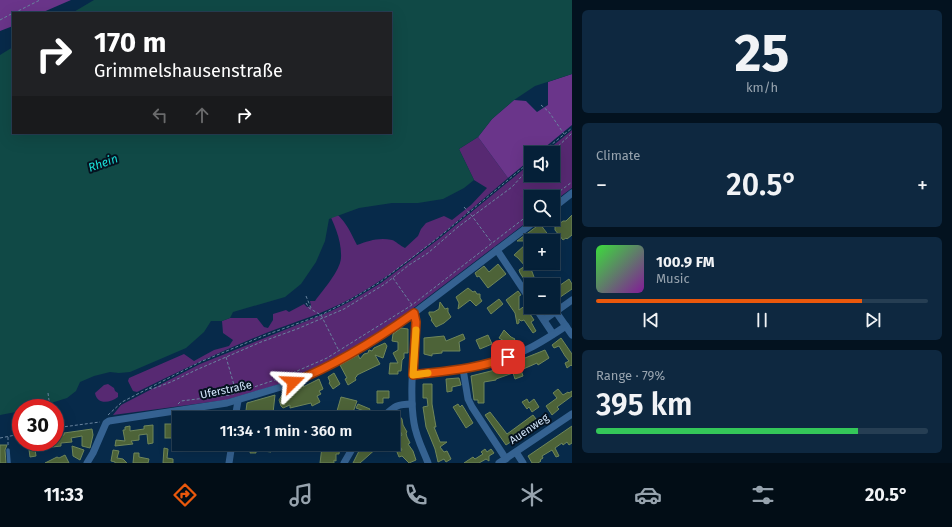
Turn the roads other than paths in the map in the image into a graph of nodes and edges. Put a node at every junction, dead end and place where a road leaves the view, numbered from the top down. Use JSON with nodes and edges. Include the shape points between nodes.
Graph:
{"nodes":[{"id":1,"x":572,"y":193,"type":"edge"},
{"id":2,"x":560,"y":202,"type":"edge"},
{"id":3,"x":529,"y":226,"type":"edge"},
{"id":4,"x":497,"y":250,"type":"junction"},
{"id":5,"x":524,"y":290,"type":"edge"},
{"id":6,"x":572,"y":300,"type":"edge"},
{"id":7,"x":560,"y":309,"type":"edge"},
{"id":8,"x":414,"y":313,"type":"junction"},
{"id":9,"x":540,"y":314,"type":"edge"},
{"id":10,"x":553,"y":314,"type":"edge"},
{"id":11,"x":557,"y":314,"type":"edge"},
{"id":12,"x":544,"y":320,"type":"junction"},
{"id":13,"x":566,"y":326,"type":"junction"},
{"id":14,"x":553,"y":334,"type":"junction"},
{"id":15,"x":572,"y":335,"type":"edge"},
{"id":16,"x":463,"y":369,"type":"junction"},
{"id":17,"x":413,"y":375,"type":"junction"},
{"id":18,"x":238,"y":400,"type":"junction"},
{"id":19,"x":412,"y":404,"type":"junction"},
{"id":20,"x":237,"y":411,"type":"edge"},
{"id":21,"x":390,"y":411,"type":"edge"},
{"id":22,"x":572,"y":414,"type":"edge"},
{"id":23,"x":8,"y":450,"type":"dead end"},
{"id":24,"x":231,"y":451,"type":"edge"},
{"id":25,"x":351,"y":451,"type":"edge"},
{"id":26,"x":516,"y":452,"type":"junction"},
{"id":27,"x":506,"y":459,"type":"junction"},
{"id":28,"x":8,"y":463,"type":"edge"},
{"id":29,"x":87,"y":463,"type":"edge"},
{"id":30,"x":229,"y":463,"type":"edge"},
{"id":31,"x":344,"y":463,"type":"edge"},
{"id":32,"x":428,"y":463,"type":"edge"},
{"id":33,"x":499,"y":463,"type":"edge"},
{"id":34,"x":523,"y":463,"type":"edge"}],
"edges":[{"from":1,"to":2,"type":"street"},
{"from":3,"to":4,"type":"street","name":"Uferstraße"},
{"from":4,"to":5,"type":"street"},
{"from":4,"to":8,"type":"street","name":"Uferstraße"},
{"from":6,"to":7,"type":"street"},
{"from":8,"to":17,"type":"street","via":[[416,322]]},
{"from":8,"to":18,"type":"street","name":"Uferstraße","via":[[376,339],[315,373]]},
{"from":9,"to":12,"type":"street"},
{"from":10,"to":12,"type":"street"},
{"from":11,"to":13,"type":"street"},
{"from":12,"to":14,"type":"street"},
{"from":13,"to":14,"type":"street"},
{"from":13,"to":15,"type":"street"},
{"from":14,"to":16,"type":"street","via":[[505,359]]},
{"from":16,"to":17,"type":"street"},
{"from":16,"to":27,"type":"street","via":[[468,399]]},
{"from":17,"to":19,"type":"street"},
{"from":18,"to":20,"type":"street"},
{"from":18,"to":29,"type":"street","name":"Uferstraße","via":[[106,420]]},
{"from":19,"to":21,"type":"street","via":[[400,404]]},
{"from":19,"to":32,"type":"street","via":[[416,430]]},
{"from":22,"to":26,"type":"street","name":"Auenweg"},
{"from":23,"to":28,"type":"lane"},
{"from":24,"to":30,"type":"street"},
{"from":25,"to":31,"type":"street"},
{"from":26,"to":27,"type":"street","name":"Auenweg"},
{"from":26,"to":34,"type":"street"},
{"from":27,"to":33,"type":"street","name":"Auenweg"}]}
